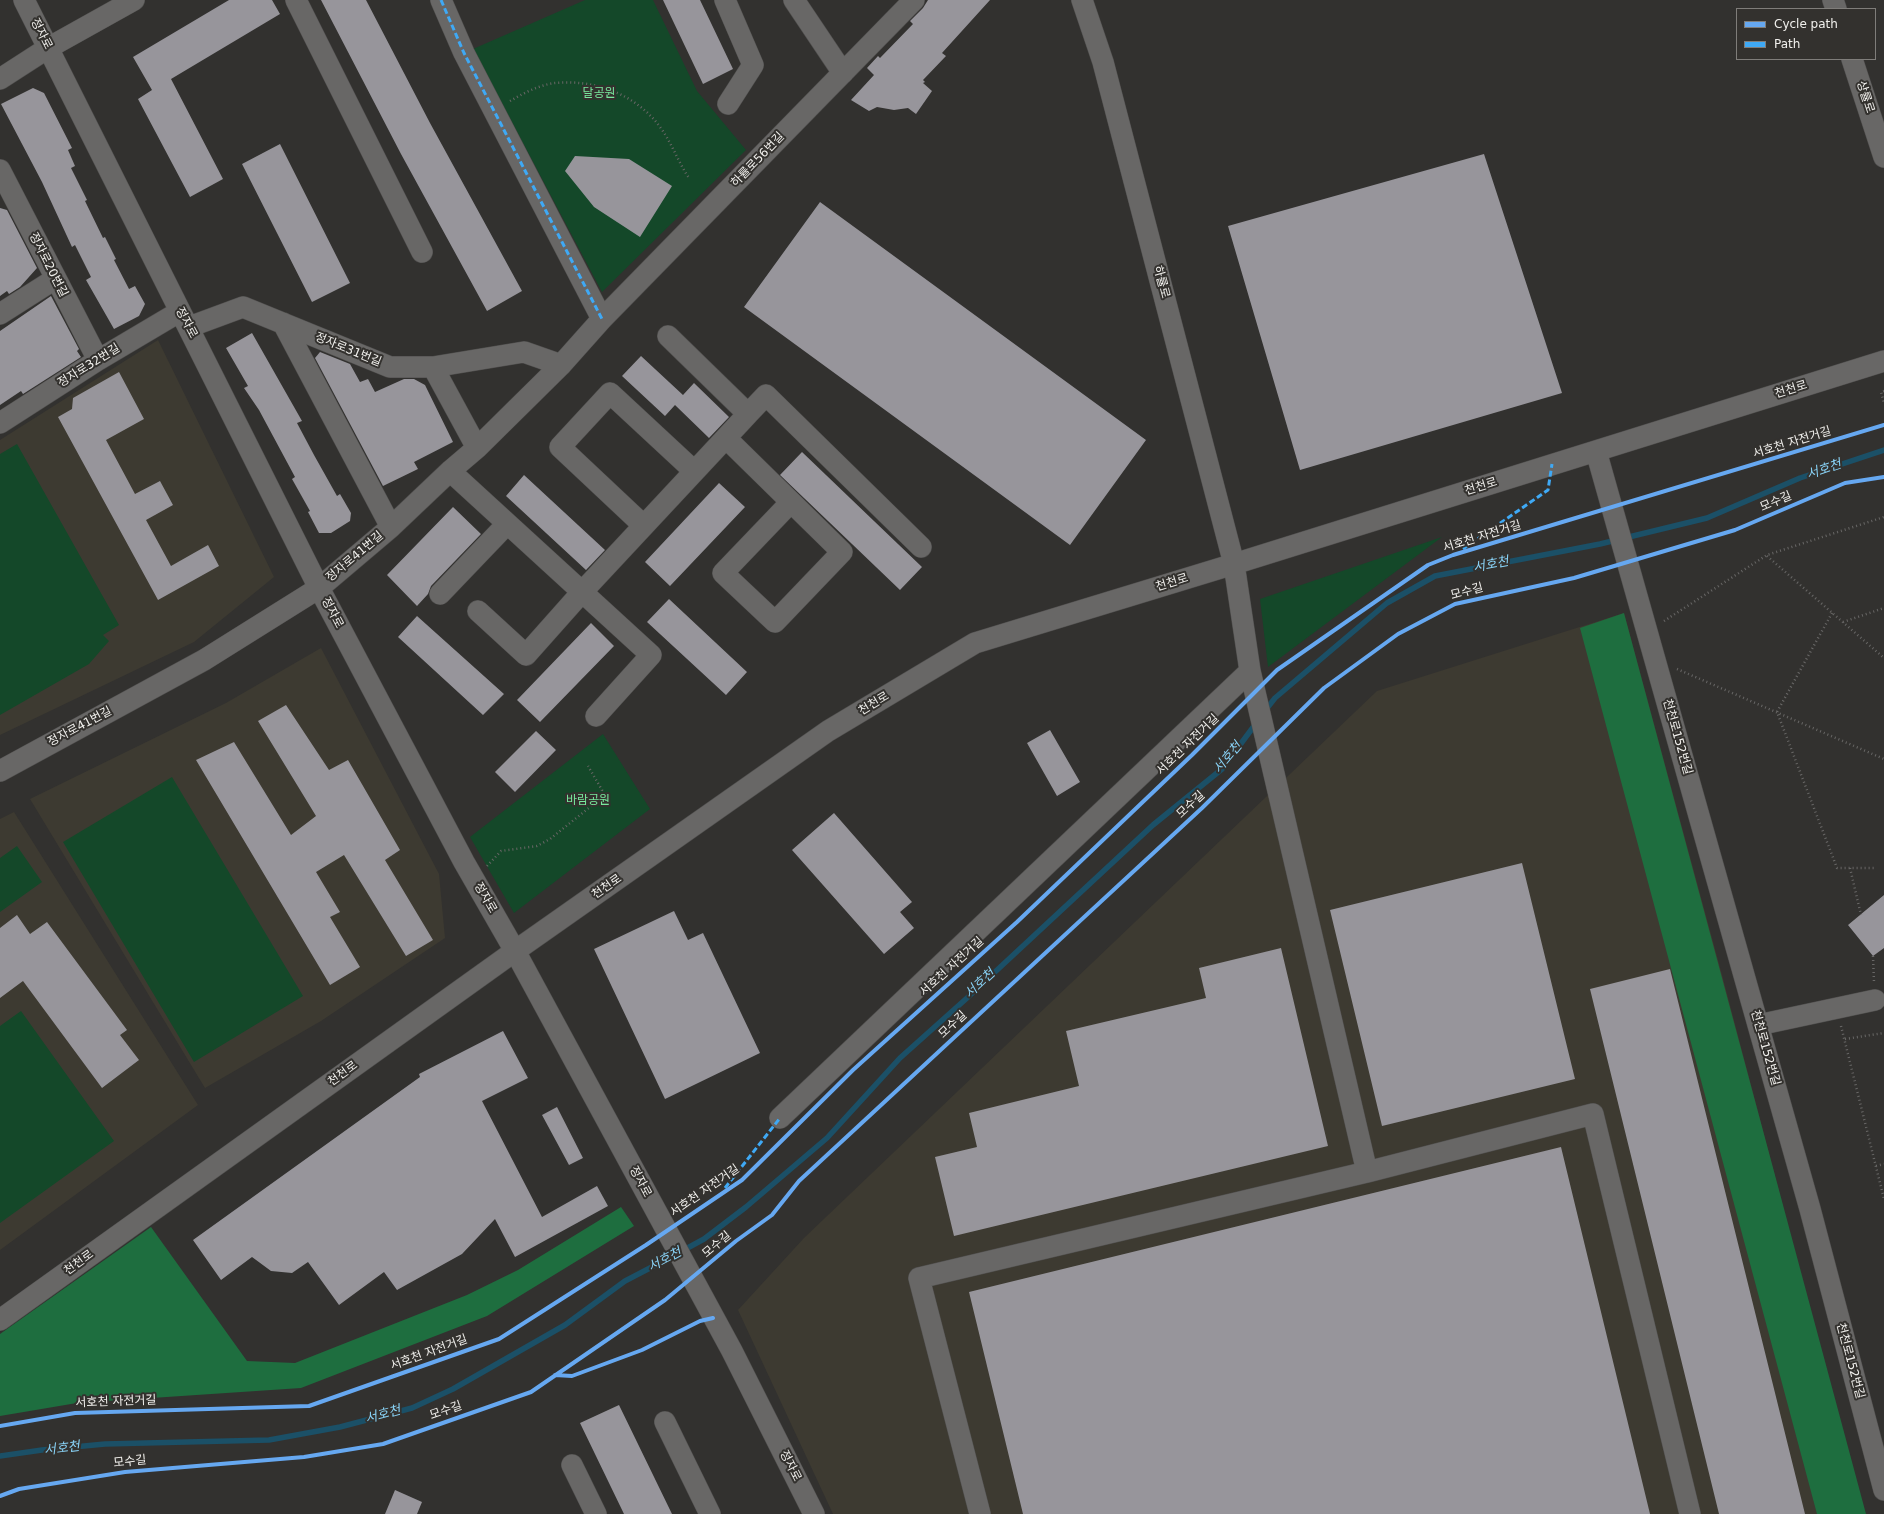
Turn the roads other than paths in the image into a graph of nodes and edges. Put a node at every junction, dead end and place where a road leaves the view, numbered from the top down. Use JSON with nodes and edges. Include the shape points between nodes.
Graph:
{"nodes":[{"id":1,"x":24,"y":0,"type":"edge"},
{"id":2,"x":134,"y":0,"type":"edge"},
{"id":3,"x":296,"y":0,"type":"edge"},
{"id":4,"x":441,"y":0,"type":"edge"},
{"id":5,"x":725,"y":0,"type":"edge"},
{"id":6,"x":794,"y":0,"type":"edge"},
{"id":7,"x":914,"y":0,"type":"edge"},
{"id":8,"x":1082,"y":0,"type":"edge"},
{"id":9,"x":48,"y":48,"type":"junction"},
{"id":10,"x":1852,"y":60,"type":"edge"},
{"id":11,"x":843,"y":73,"type":"junction"},
{"id":12,"x":0,"y":79,"type":"edge"},
{"id":13,"x":728,"y":104,"type":"dead end"},
{"id":14,"x":1884,"y":157,"type":"edge"},
{"id":15,"x":0,"y":170,"type":"edge"},
{"id":16,"x":7,"y":200,"type":"edge"},
{"id":17,"x":422,"y":252,"type":"dead end"},
{"id":18,"x":55,"y":279,"type":"junction"},
{"id":19,"x":0,"y":314,"type":"edge"},
{"id":20,"x":602,"y":319,"type":"junction"},
{"id":21,"x":184,"y":320,"type":"junction"},
{"id":22,"x":283,"y":323,"type":"junction"},
{"id":23,"x":668,"y":336,"type":"dead end"},
{"id":24,"x":98,"y":360,"type":"junction"},
{"id":25,"x":1884,"y":361,"type":"edge"},
{"id":26,"x":561,"y":364,"type":"junction"},
{"id":27,"x":433,"y":367,"type":"junction"},
{"id":28,"x":748,"y":414,"type":"junction"},
{"id":29,"x":0,"y":423,"type":"edge"},
{"id":30,"x":726,"y":438,"type":"junction"},
{"id":31,"x":477,"y":448,"type":"junction"},
{"id":32,"x":1596,"y":451,"type":"junction"},
{"id":33,"x":450,"y":471,"type":"junction"},
{"id":34,"x":694,"y":471,"type":"junction"},
{"id":35,"x":791,"y":502,"type":"junction"},
{"id":36,"x":507,"y":524,"type":"junction"},
{"id":37,"x":644,"y":525,"type":"junction"},
{"id":38,"x":391,"y":527,"type":"junction"},
{"id":39,"x":921,"y":547,"type":"dead end"},
{"id":40,"x":1234,"y":564,"type":"junction"},
{"id":41,"x":319,"y":588,"type":"junction"},
{"id":42,"x":582,"y":592,"type":"junction"},
{"id":43,"x":440,"y":594,"type":"dead end"},
{"id":44,"x":478,"y":611,"type":"dead end"},
{"id":45,"x":1250,"y":671,"type":"junction"},
{"id":46,"x":596,"y":716,"type":"dead end"},
{"id":47,"x":0,"y":770,"type":"edge"},
{"id":48,"x":515,"y":951,"type":"junction"},
{"id":49,"x":1875,"y":1000,"type":"road end"},
{"id":50,"x":1758,"y":1025,"type":"junction"},
{"id":51,"x":780,"y":1118,"type":"dead end"},
{"id":52,"x":1367,"y":1172,"type":"junction"},
{"id":53,"x":0,"y":1320,"type":"edge"},
{"id":54,"x":665,"y":1422,"type":"dead end"},
{"id":55,"x":572,"y":1465,"type":"dead end"},
{"id":56,"x":1884,"y":1490,"type":"edge"},
{"id":57,"x":596,"y":1514,"type":"edge"},
{"id":58,"x":710,"y":1514,"type":"edge"},
{"id":59,"x":814,"y":1514,"type":"edge"},
{"id":60,"x":980,"y":1514,"type":"edge"},
{"id":61,"x":1690,"y":1514,"type":"edge"}],
"edges":[{"from":1,"to":9,"type":"street","name":"정자로"},
{"from":2,"to":9,"type":"street"},
{"from":3,"to":17,"type":"street"},
{"from":4,"to":20,"type":"street","via":[[464,53]]},
{"from":5,"to":13,"type":"street","via":[[753,65]]},
{"from":6,"to":11,"type":"street"},
{"from":7,"to":11,"type":"street","name":"하률로56번길"},
{"from":8,"to":40,"type":"street","name":"하률로","via":[[1103,62]]},
{"from":9,"to":12,"type":"street"},
{"from":9,"to":21,"type":"street","name":"정자로"},
{"from":10,"to":14,"type":"street","name":"상률로"},
{"from":11,"to":20,"type":"street","name":"하률로56번길"},
{"from":15,"to":16,"type":"street","name":"정자로20번길"},
{"from":16,"to":18,"type":"street","name":"정자로20번길"},
{"from":18,"to":19,"type":"street"},
{"from":18,"to":24,"type":"street","name":"정자로20번길"},
{"from":20,"to":26,"type":"street","name":"정자로41번길"},
{"from":21,"to":22,"type":"street","name":"정자로31번길","via":[[243,307]]},
{"from":21,"to":24,"type":"street","name":"정자로32번길"},
{"from":21,"to":41,"type":"street","name":"정자로"},
{"from":22,"to":27,"type":"street","name":"정자로31번길","via":[[390,367]]},
{"from":22,"to":38,"type":"street"},
{"from":23,"to":28,"type":"street"},
{"from":24,"to":29,"type":"street","name":"정자로32번길"},
{"from":25,"to":32,"type":"street","name":"천천로"},
{"from":26,"to":27,"type":"street","name":"정자로31번길","via":[[524,352]]},
{"from":26,"to":31,"type":"street","name":"정자로41번길"},
{"from":27,"to":31,"type":"street"},
{"from":28,"to":30,"type":"street"},
{"from":28,"to":39,"type":"street","via":[[766,395]]},
{"from":30,"to":34,"type":"street"},
{"from":30,"to":35,"type":"street"},
{"from":31,"to":33,"type":"street","name":"정자로41번길"},
{"from":32,"to":40,"type":"street","name":"천천로"},
{"from":32,"to":50,"type":"street","name":"천천로152번길"},
{"from":33,"to":36,"type":"street"},
{"from":33,"to":38,"type":"street","name":"정자로41번길"},
{"from":34,"to":37,"type":"street"},
{"from":34,"to":37,"type":"street","via":[[610,393],[565,441],[560,447]]},
{"from":35,"to":35,"type":"street","via":[[723,572],[775,622],[842,552]]},
{"from":36,"to":42,"type":"street"},
{"from":36,"to":43,"type":"street"},
{"from":37,"to":42,"type":"street"},
{"from":38,"to":41,"type":"street","name":"정자로41번길"},
{"from":40,"to":45,"type":"street","name":"하률로"},
{"from":40,"to":48,"type":"street","name":"천천로","via":[[975,643],[828,731]]},
{"from":41,"to":47,"type":"street","name":"정자로41번길","via":[[204,660]]},
{"from":41,"to":48,"type":"street","name":"정자로","via":[[464,862]]},
{"from":42,"to":44,"type":"street","via":[[526,656]]},
{"from":42,"to":46,"type":"street","via":[[651,655]]},
{"from":45,"to":51,"type":"street"},
{"from":45,"to":52,"type":"street","name":"하률로"},
{"from":48,"to":53,"type":"street","name":"천천로"},
{"from":48,"to":59,"type":"street","name":"정자로","via":[[732,1351]]},
{"from":49,"to":50,"type":"street"},
{"from":50,"to":56,"type":"street","name":"천천로152번길","via":[[1810,1209]]},
{"from":52,"to":60,"type":"street","via":[[919,1278]]},
{"from":52,"to":61,"type":"street","via":[[1593,1114]]},
{"from":54,"to":58,"type":"street"},
{"from":55,"to":57,"type":"street"}]}
